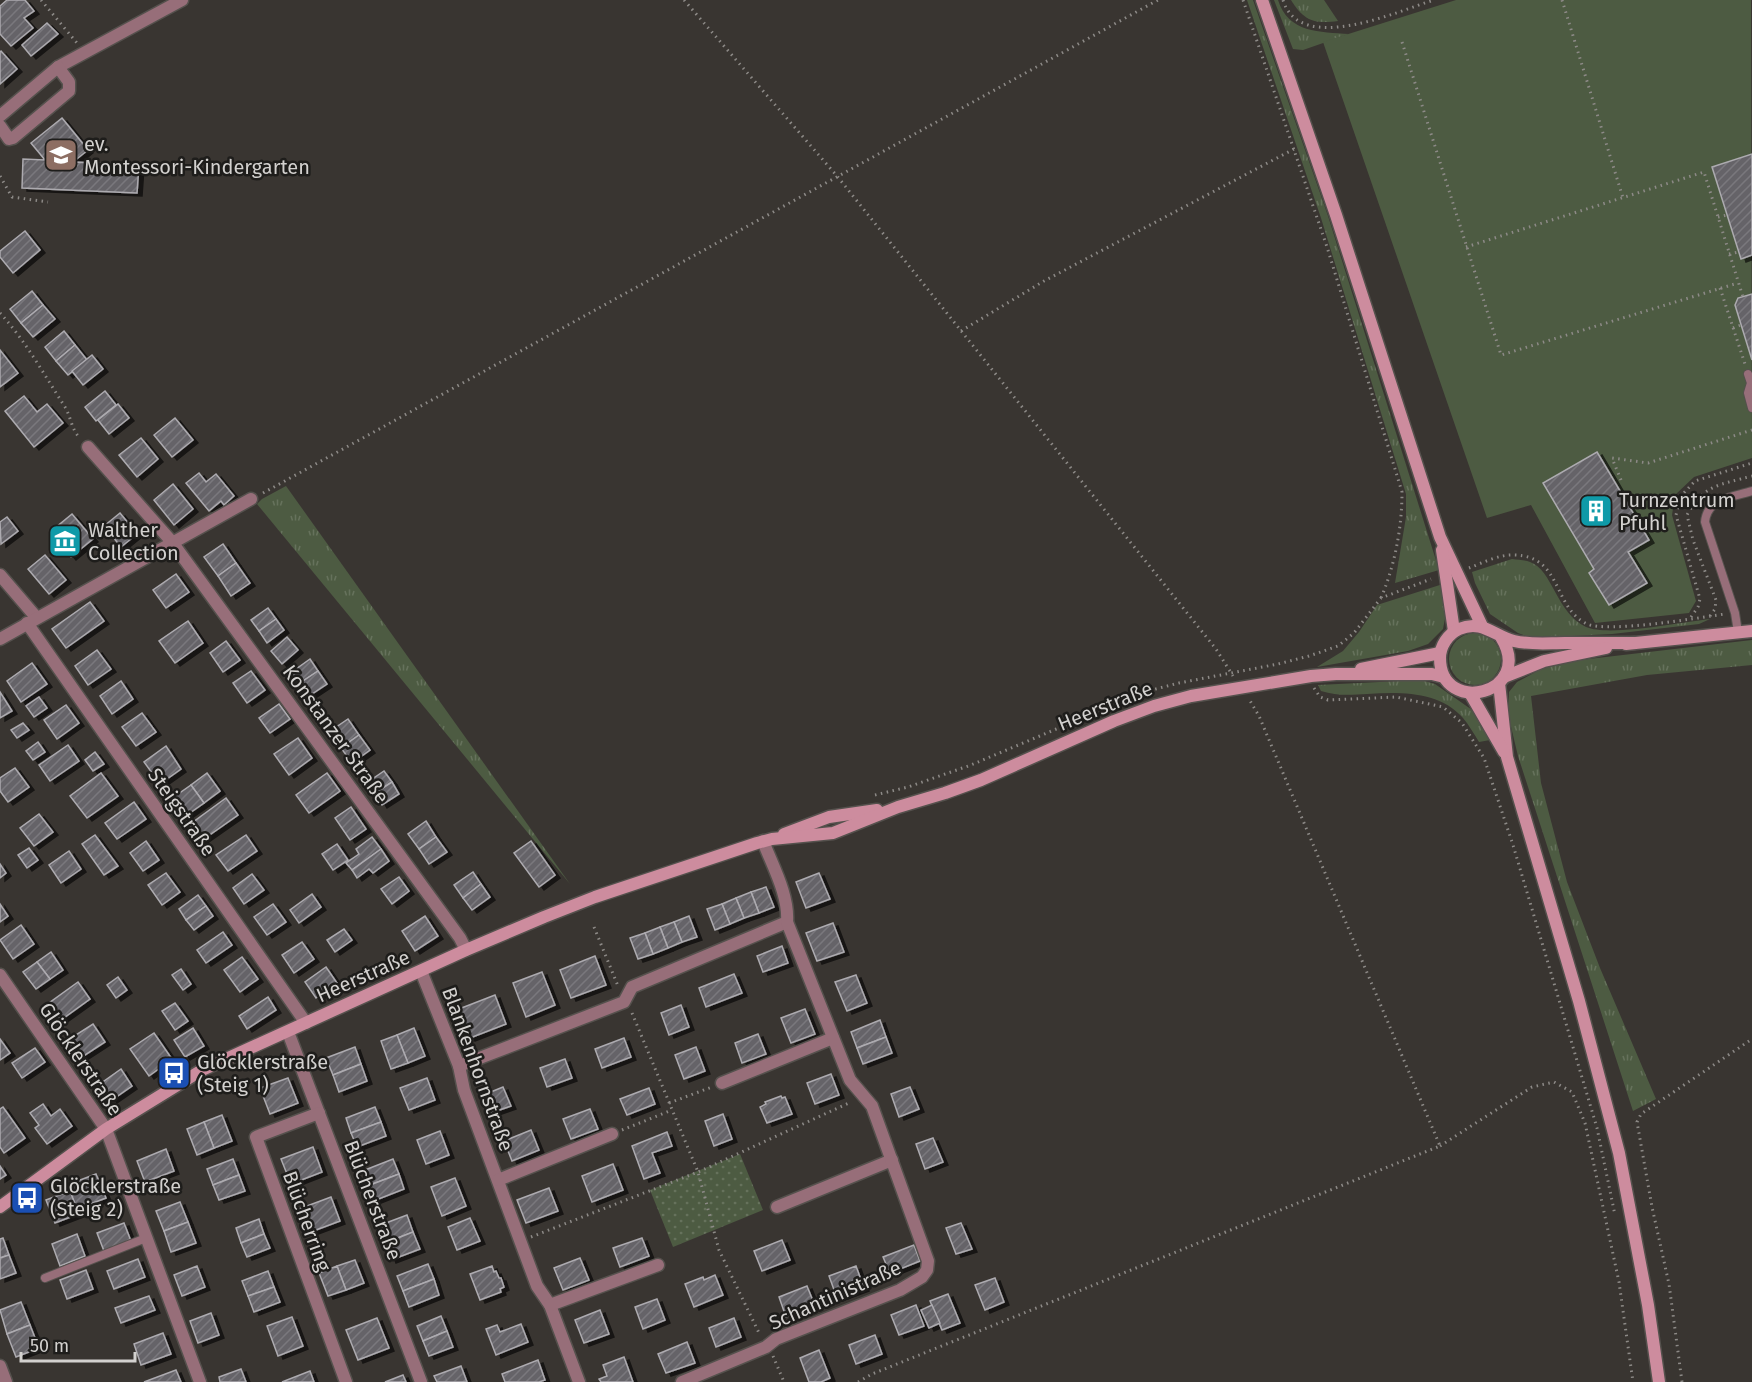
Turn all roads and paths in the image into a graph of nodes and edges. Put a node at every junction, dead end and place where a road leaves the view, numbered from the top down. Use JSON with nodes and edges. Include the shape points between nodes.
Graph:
{"nodes":[{"id":1,"x":41,"y":0,"type":"edge"},
{"id":2,"x":182,"y":0,"type":"edge"},
{"id":3,"x":684,"y":0,"type":"edge"},
{"id":4,"x":1158,"y":0,"type":"edge"},
{"id":5,"x":1243,"y":0,"type":"edge"},
{"id":6,"x":1262,"y":0,"type":"edge"},
{"id":7,"x":1283,"y":0,"type":"edge"},
{"id":8,"x":1434,"y":0,"type":"edge"},
{"id":9,"x":1562,"y":0,"type":"edge"},
{"id":10,"x":1402,"y":42,"type":"dead end"},
{"id":11,"x":85,"y":52,"type":"junction"},
{"id":12,"x":58,"y":67,"type":"junction"},
{"id":13,"x":0,"y":116,"type":"edge"},
{"id":14,"x":0,"y":126,"type":"edge"},
{"id":15,"x":1294,"y":149,"type":"junction"},
{"id":16,"x":0,"y":176,"type":"edge"},
{"id":17,"x":837,"y":176,"type":"junction"},
{"id":18,"x":1623,"y":198,"type":"junction"},
{"id":19,"x":48,"y":202,"type":"dead end"},
{"id":20,"x":1727,"y":215,"type":"dead end"},
{"id":21,"x":1718,"y":217,"type":"junction"},
{"id":22,"x":1466,"y":248,"type":"junction"},
{"id":23,"x":1739,"y":252,"type":"dead end"},
{"id":24,"x":1730,"y":254,"type":"junction"},
{"id":25,"x":1738,"y":283,"type":"junction"},
{"id":26,"x":1720,"y":288,"type":"junction"},
{"id":27,"x":1743,"y":297,"type":"dead end"},
{"id":28,"x":0,"y":313,"type":"edge"},
{"id":29,"x":1742,"y":325,"type":"dead end"},
{"id":30,"x":1733,"y":328,"type":"junction"},
{"id":31,"x":961,"y":331,"type":"junction"},
{"id":32,"x":1748,"y":375,"type":"joint"},
{"id":33,"x":1752,"y":408,"type":"edge"},
{"id":34,"x":1752,"y":430,"type":"edge"},
{"id":35,"x":88,"y":447,"type":"joint"},
{"id":36,"x":1621,"y":480,"type":"dead end"},
{"id":37,"x":1752,"y":491,"type":"edge"},
{"id":38,"x":250,"y":499,"type":"joint"},
{"id":39,"x":1440,"y":537,"type":"junction"},
{"id":40,"x":172,"y":542,"type":"junction"},
{"id":41,"x":1469,"y":567,"type":"dead end"},
{"id":42,"x":0,"y":575,"type":"edge"},
{"id":43,"x":1431,"y":579,"type":"dead end"},
{"id":44,"x":1381,"y":598,"type":"junction"},
{"id":45,"x":1717,"y":615,"type":"dead end"},
{"id":46,"x":31,"y":620,"type":"junction"},
{"id":47,"x":1482,"y":626,"type":"junction"},
{"id":48,"x":1454,"y":631,"type":"junction"},
{"id":49,"x":1752,"y":631,"type":"edge"},
{"id":50,"x":1738,"y":632,"type":"junction"},
{"id":51,"x":1501,"y":637,"type":"junction"},
{"id":52,"x":0,"y":639,"type":"edge"},
{"id":53,"x":1634,"y":643,"type":"junction"},
{"id":54,"x":1216,"y":649,"type":"dead end"},
{"id":55,"x":1440,"y":653,"type":"junction"},
{"id":56,"x":1336,"y":674,"type":"junction"},
{"id":57,"x":1444,"y":677,"type":"junction"},
{"id":58,"x":1502,"y":680,"type":"junction"},
{"id":59,"x":1313,"y":684,"type":"dead end"},
{"id":60,"x":1470,"y":693,"type":"junction"},
{"id":61,"x":1259,"y":716,"type":"dead end"},
{"id":62,"x":1507,"y":757,"type":"junction"},
{"id":63,"x":865,"y":798,"type":"dead end"},
{"id":64,"x":767,"y":840,"type":"junction"},
{"id":65,"x":787,"y":922,"type":"junction"},
{"id":66,"x":594,"y":927,"type":"dead end"},
{"id":67,"x":466,"y":950,"type":"junction"},
{"id":68,"x":421,"y":972,"type":"junction"},
{"id":69,"x":0,"y":975,"type":"edge"},
{"id":70,"x":626,"y":999,"type":"junction"},
{"id":71,"x":306,"y":1023,"type":"junction"},
{"id":72,"x":288,"y":1032,"type":"junction"},
{"id":73,"x":833,"y":1038,"type":"junction"},
{"id":74,"x":1752,"y":1039,"type":"edge"},
{"id":75,"x":459,"y":1066,"type":"junction"},
{"id":76,"x":722,"y":1083,"type":"joint"},
{"id":77,"x":863,"y":1096,"type":"junction"},
{"id":78,"x":669,"y":1103,"type":"junction"},
{"id":79,"x":672,"y":1110,"type":"junction"},
{"id":80,"x":319,"y":1113,"type":"junction"},
{"id":81,"x":106,"y":1129,"type":"junction"},
{"id":82,"x":612,"y":1134,"type":"joint"},
{"id":83,"x":1440,"y":1146,"type":"junction"},
{"id":84,"x":892,"y":1160,"type":"junction"},
{"id":85,"x":698,"y":1172,"type":"junction"},
{"id":86,"x":498,"y":1180,"type":"junction"},
{"id":87,"x":0,"y":1207,"type":"edge"},
{"id":88,"x":777,"y":1207,"type":"dead end"},
{"id":89,"x":1616,"y":1217,"type":"dead end"},
{"id":90,"x":146,"y":1238,"type":"junction"},
{"id":91,"x":520,"y":1241,"type":"junction"},
{"id":92,"x":658,"y":1265,"type":"dead end"},
{"id":93,"x":45,"y":1278,"type":"dead end"},
{"id":94,"x":550,"y":1305,"type":"junction"},
{"id":95,"x":768,"y":1346,"type":"junction"},
{"id":96,"x":0,"y":1366,"type":"edge"},
{"id":97,"x":6,"y":1382,"type":"edge"},
{"id":98,"x":200,"y":1382,"type":"edge"},
{"id":99,"x":346,"y":1382,"type":"edge"},
{"id":100,"x":421,"y":1382,"type":"edge"},
{"id":101,"x":579,"y":1382,"type":"edge"},
{"id":102,"x":682,"y":1382,"type":"edge"},
{"id":103,"x":784,"y":1382,"type":"edge"},
{"id":104,"x":858,"y":1382,"type":"edge"},
{"id":105,"x":1633,"y":1382,"type":"edge"},
{"id":106,"x":1659,"y":1382,"type":"edge"},
{"id":107,"x":1682,"y":1382,"type":"edge"}],
"edges":[{"from":1,"to":11,"type":"path"},
{"from":2,"to":11,"type":"street"},
{"from":3,"to":17,"type":"path"},
{"from":4,"to":17,"type":"path"},
{"from":5,"to":15,"type":"path"},
{"from":6,"to":39,"type":"street"},
{"from":7,"to":8,"type":"path","via":[[1293,18],[1310,26],[1330,28],[1352,26]]},
{"from":9,"to":18,"type":"path"},
{"from":10,"to":22,"type":"path"},
{"from":11,"to":12,"type":"street"},
{"from":12,"to":13,"type":"street"},
{"from":12,"to":14,"type":"street","via":[[69,82],[69,91],[13,138],[9,139]]},
{"from":15,"to":31,"type":"path","via":[[1044,281]]},
{"from":15,"to":44,"type":"path","via":[[1402,492],[1402,517]]},
{"from":16,"to":19,"type":"path","via":[[12,197]]},
{"from":17,"to":31,"type":"path"},
{"from":17,"to":38,"type":"path"},
{"from":18,"to":21,"type":"path","via":[[1704,172]]},
{"from":18,"to":22,"type":"path"},
{"from":20,"to":21,"type":"path"},
{"from":21,"to":24,"type":"path"},
{"from":22,"to":26,"type":"path","via":[[1501,355]]},
{"from":23,"to":24,"type":"path"},
{"from":24,"to":25,"type":"path"},
{"from":25,"to":26,"type":"path"},
{"from":25,"to":27,"type":"path"},
{"from":26,"to":30,"type":"path"},
{"from":28,"to":35,"type":"path","via":[[58,396],[73,430]]},
{"from":29,"to":30,"type":"path"},
{"from":30,"to":32,"type":"path"},
{"from":31,"to":54,"type":"path"},
{"from":32,"to":33,"type":"lane"},
{"from":34,"to":36,"type":"path","via":[[1648,463],[1612,458]]},
{"from":35,"to":40,"type":"street","name":"Konstanzer Straße"},
{"from":37,"to":50,"type":"lane","via":[[1716,502],[1709,508],[1705,522]]},
{"from":38,"to":40,"type":"street"},
{"from":39,"to":47,"type":"street"},
{"from":39,"to":48,"type":"street"},
{"from":40,"to":46,"type":"street"},
{"from":40,"to":67,"type":"street","name":"Konstanzer Straße"},
{"from":41,"to":45,"type":"path","via":[[1512,554],[1533,558],[1548,569],[1578,619],[1599,628]]},
{"from":42,"to":46,"type":"street","name":"Steigstraße"},
{"from":43,"to":44,"type":"path"},
{"from":44,"to":63,"type":"path","via":[[1354,633],[1338,645],[1278,664],[1144,692],[971,765]]},
{"from":46,"to":52,"type":"street"},
{"from":46,"to":71,"type":"street","name":"Steigstraße"},
{"from":47,"to":48,"type":"street"},
{"from":47,"to":51,"type":"street"},
{"from":48,"to":55,"type":"street"},
{"from":49,"to":50,"type":"street"},
{"from":50,"to":53,"type":"street"},
{"from":51,"to":53,"type":"street","via":[[1529,644]]},
{"from":51,"to":58,"type":"street","via":[[1509,654]]},
{"from":53,"to":58,"type":"street","via":[[1544,661]]},
{"from":55,"to":56,"type":"street","name":"Heerstraße"},
{"from":55,"to":57,"type":"street"},
{"from":56,"to":57,"type":"street","name":"Heerstraße"},
{"from":56,"to":64,"type":"street","name":"Heerstraße","via":[[1191,696],[1154,706],[981,780],[833,833]]},
{"from":57,"to":60,"type":"street","via":[[1452,686]]},
{"from":58,"to":60,"type":"street","via":[[1486,692]]},
{"from":58,"to":62,"type":"street"},
{"from":59,"to":89,"type":"path","via":[[1314,691],[1328,700],[1396,697],[1443,708],[1462,723],[1484,758],[1597,1128]]},
{"from":60,"to":62,"type":"street"},
{"from":61,"to":83,"type":"path"},
{"from":62,"to":106,"type":"street","via":[[1580,1001],[1619,1153]]},
{"from":64,"to":65,"type":"street","name":"Schantinistraße","via":[[788,911]]},
{"from":64,"to":67,"type":"street","name":"Heerstraße","via":[[595,897]]},
{"from":65,"to":70,"type":"street","via":[[632,987]]},
{"from":65,"to":73,"type":"street","name":"Schantinistraße"},
{"from":66,"to":70,"type":"path"},
{"from":67,"to":68,"type":"street","name":"Heerstraße"},
{"from":68,"to":71,"type":"street","name":"Heerstraße"},
{"from":68,"to":75,"type":"street","name":"Blankenhornstraße"},
{"from":69,"to":81,"type":"street","name":"Glöcklerstraße"},
{"from":70,"to":75,"type":"street"},
{"from":70,"to":78,"type":"path"},
{"from":71,"to":72,"type":"street","name":"Heerstraße"},
{"from":72,"to":80,"type":"street","name":"Blücherstraße"},
{"from":72,"to":81,"type":"street","name":"Heerstraße","via":[[201,1070]]},
{"from":73,"to":76,"type":"street"},
{"from":73,"to":77,"type":"street","name":"Schantinistraße","via":[[850,1080]]},
{"from":74,"to":107,"type":"path","via":[[1641,1114],[1636,1122],[1669,1284]]},
{"from":75,"to":86,"type":"street","name":"Blankenhornstraße","via":[[464,1090]]},
{"from":76,"to":78,"type":"path"},
{"from":77,"to":84,"type":"street","name":"Schantinistraße","via":[[872,1106]]},
{"from":77,"to":85,"type":"path"},
{"from":78,"to":79,"type":"path"},
{"from":79,"to":82,"type":"path"},
{"from":79,"to":85,"type":"path"},
{"from":80,"to":99,"type":"street","name":"Blücherring","via":[[256,1137]]},
{"from":80,"to":100,"type":"street","name":"Blücherstraße"},
{"from":81,"to":87,"type":"street","name":"Heerstraße"},
{"from":81,"to":90,"type":"street","name":"Glöcklerstraße"},
{"from":82,"to":86,"type":"street","name":"Blankenhornstraße"},
{"from":83,"to":104,"type":"path"},
{"from":83,"to":105,"type":"path","via":[[1532,1087],[1554,1082],[1572,1092],[1585,1123],[1619,1282]]},
{"from":84,"to":88,"type":"street"},
{"from":84,"to":95,"type":"street","name":"Schantinistraße","via":[[926,1253],[927,1270],[920,1279],[900,1290],[776,1339]]},
{"from":85,"to":91,"type":"path"},
{"from":85,"to":95,"type":"path","via":[[718,1250],[757,1332]]},
{"from":86,"to":91,"type":"street","name":"Blankenhornstraße"},
{"from":90,"to":93,"type":"lane"},
{"from":90,"to":98,"type":"street","name":"Glöcklerstraße"},
{"from":91,"to":94,"type":"street","name":"Blankenhornstraße","via":[[537,1286]]},
{"from":92,"to":94,"type":"street"},
{"from":94,"to":101,"type":"street","name":"Blankenhornstraße"},
{"from":95,"to":102,"type":"street","name":"Schantinistraße"},
{"from":95,"to":103,"type":"path"},
{"from":96,"to":97,"type":"street"}]}
